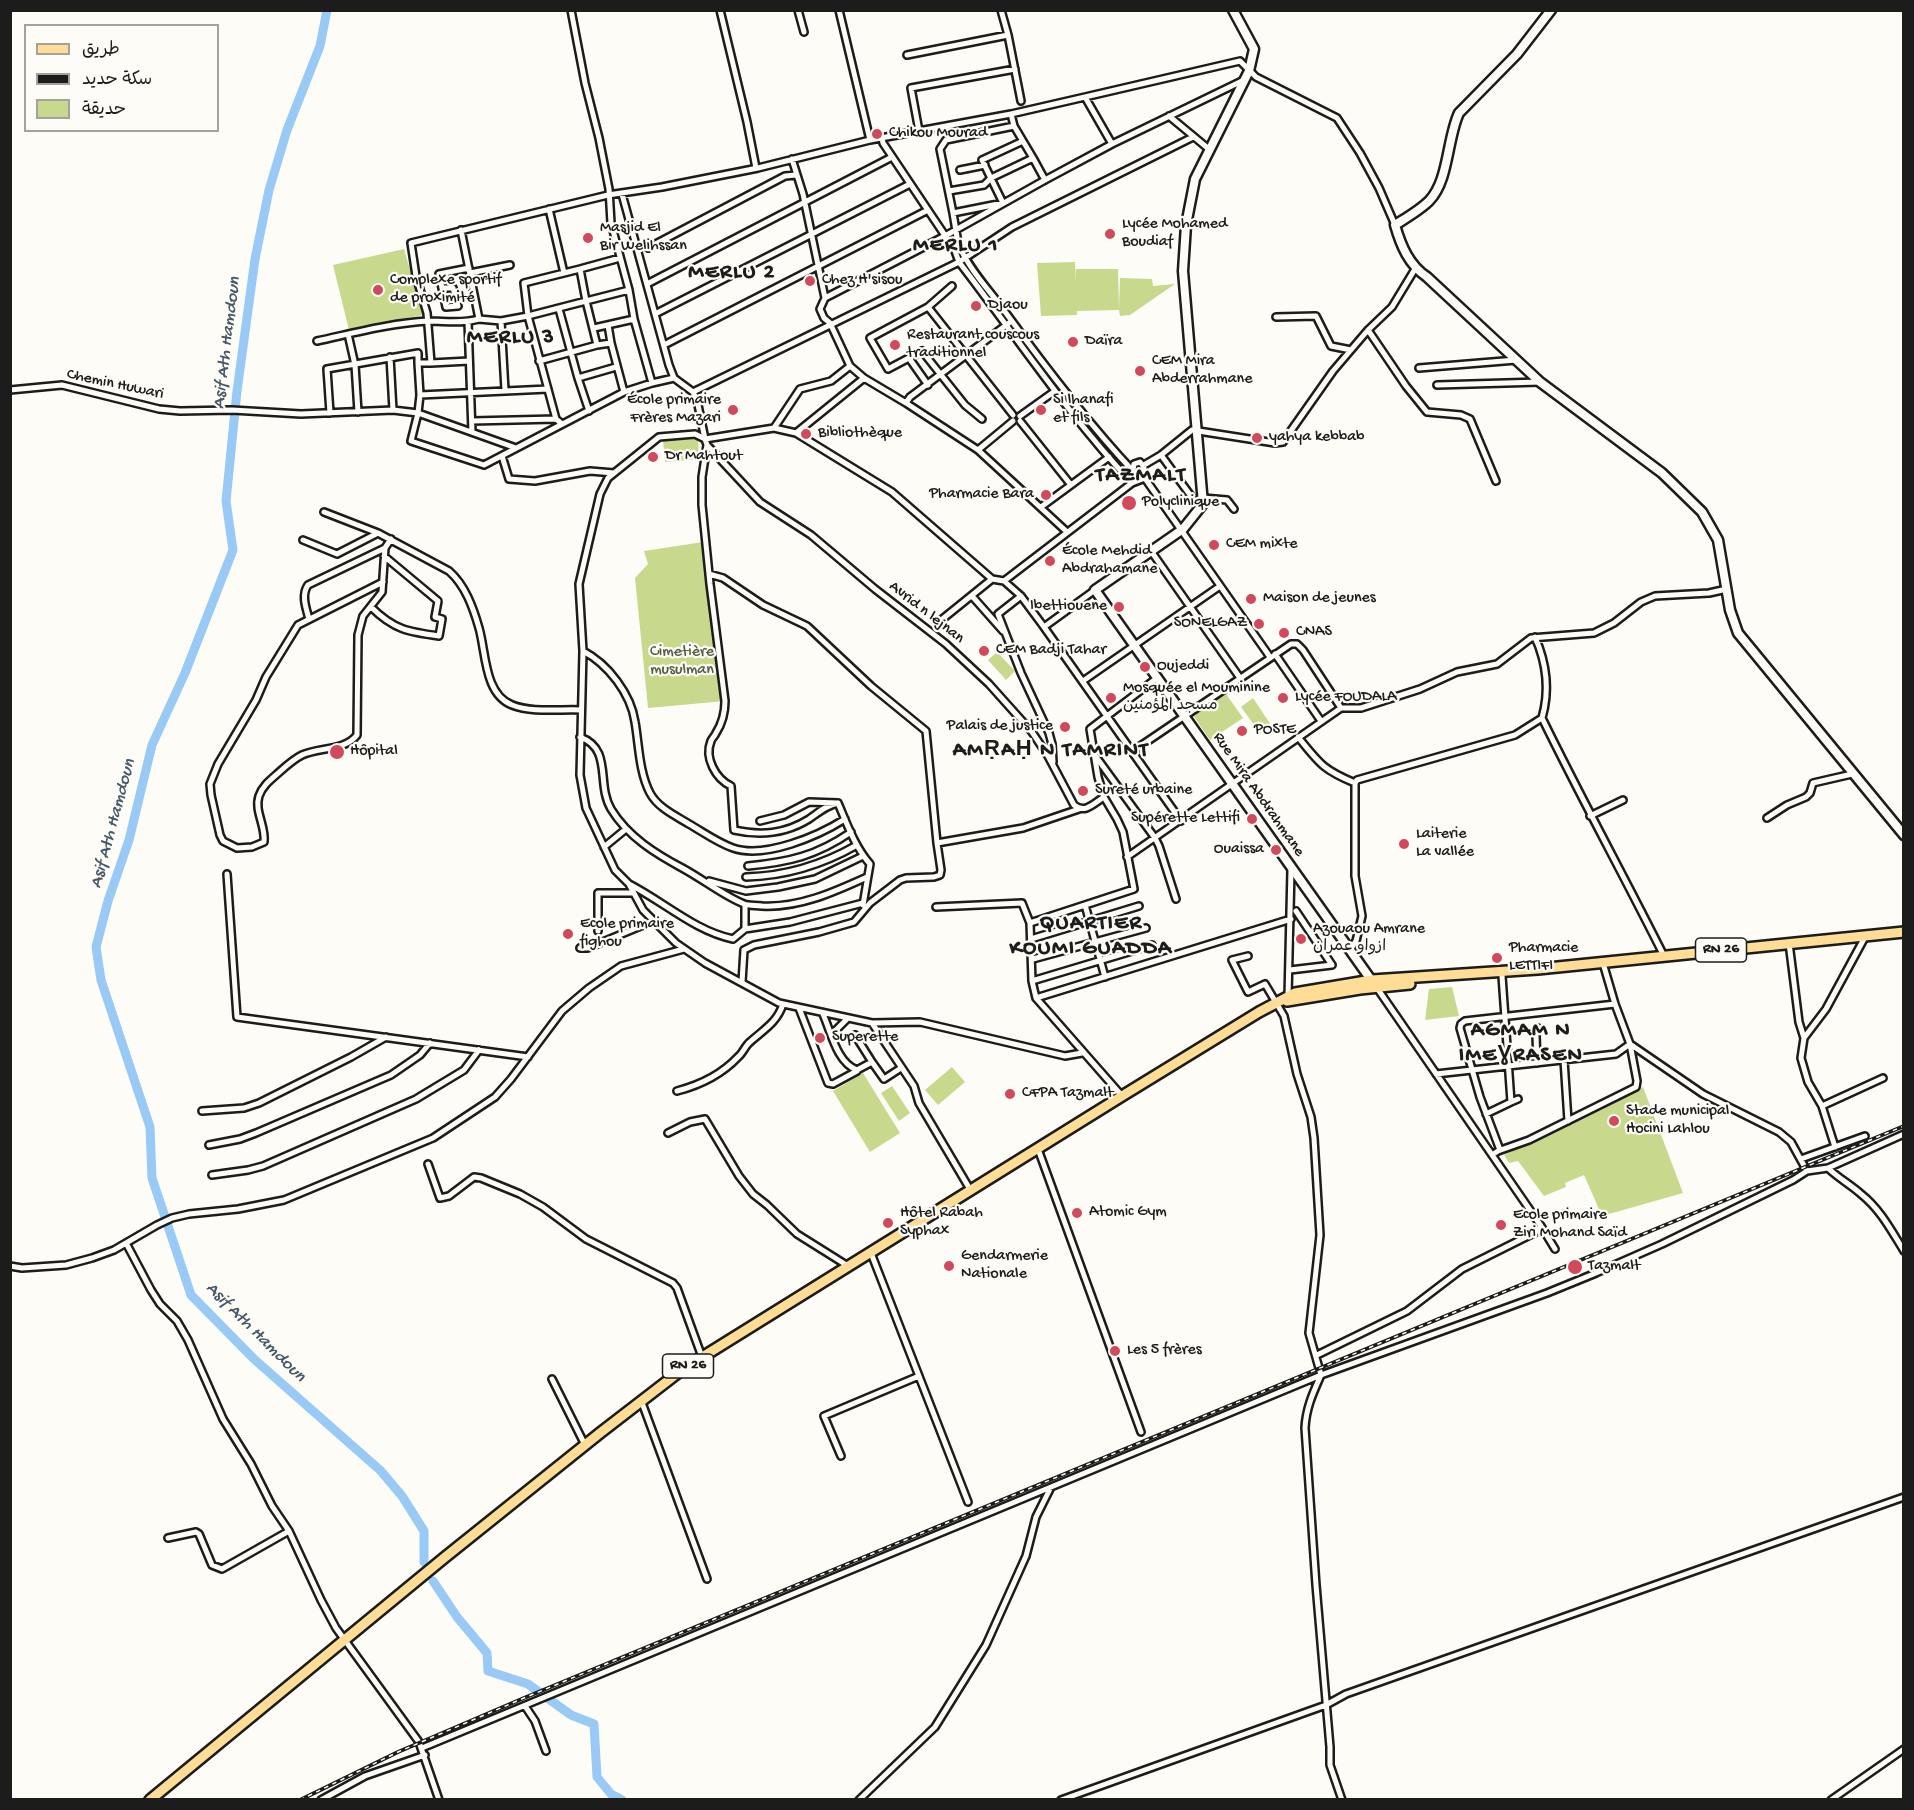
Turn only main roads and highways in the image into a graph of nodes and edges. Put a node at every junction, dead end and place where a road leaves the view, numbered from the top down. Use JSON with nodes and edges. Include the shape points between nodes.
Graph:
{"nodes":[{"id":1,"x":1233,"y":10,"type":"edge"},
{"id":2,"x":1551,"y":10,"type":"edge"},
{"id":3,"x":1904,"y":836,"type":"edge"},
{"id":4,"x":1904,"y":932,"type":"edge"},
{"id":5,"x":1538,"y":969,"type":"junction"},
{"id":6,"x":1374,"y":984,"type":"junction"},
{"id":7,"x":1276,"y":1004,"type":"junction"},
{"id":8,"x":150,"y":1800,"type":"edge"}],
"edges":[{"from":1,"to":6,"type":"main road","name":"Rue Mira Abdrahmane","via":[[1254,49],[1250,71],[1196,179],[1186,225],[1183,271],[1203,501],[1183,530],[1095,590]]},
{"from":2,"to":3,"type":"main road","via":[[1517,54],[1459,113],[1436,191],[1395,225],[1401,243],[1415,269],[1540,382],[1662,473],[1702,512],[1718,540],[1736,626],[1745,643]]},
{"from":4,"to":5,"type":"main road","number":"RN 26"},
{"from":5,"to":6,"type":"main road","number":"RN 26"},
{"from":5,"to":6,"type":"main road","number":"RN 26","via":[[1502,976]]},
{"from":6,"to":7,"type":"main road","number":"RN 26"},
{"from":6,"to":7,"type":"main road","number":"RN 26","via":[[1295,993]]},
{"from":7,"to":8,"type":"main road","number":"RN 26","via":[[702,1357],[641,1400]]}]}
